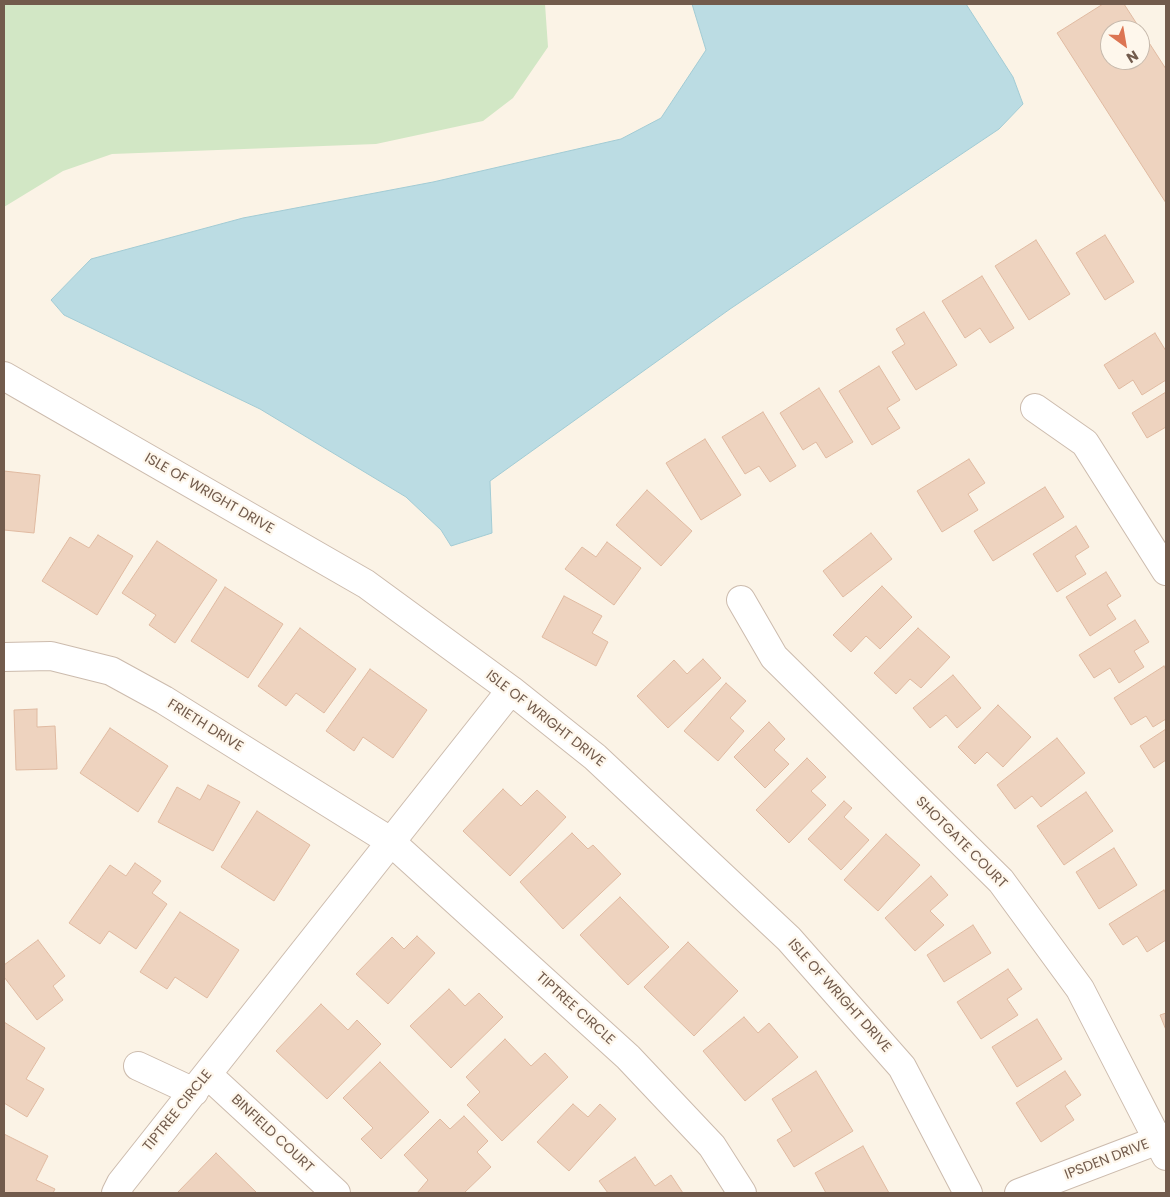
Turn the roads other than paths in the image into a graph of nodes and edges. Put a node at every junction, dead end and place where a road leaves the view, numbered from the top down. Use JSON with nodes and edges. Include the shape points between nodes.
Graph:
{"nodes":[{"id":1,"x":4,"y":376,"type":"edge"},
{"id":2,"x":1034,"y":408,"type":"dead end"},
{"id":3,"x":1166,"y":571,"type":"edge"},
{"id":4,"x":741,"y":600,"type":"dead end"},
{"id":5,"x":4,"y":657,"type":"edge"},
{"id":6,"x":511,"y":690,"type":"junction"},
{"id":7,"x":390,"y":841,"type":"junction"},
{"id":8,"x":138,"y":1066,"type":"dead end"},
{"id":9,"x":201,"y":1084,"type":"junction"},
{"id":10,"x":1164,"y":1144,"type":"edge"},
{"id":11,"x":116,"y":1193,"type":"edge"},
{"id":12,"x":336,"y":1193,"type":"edge"},
{"id":13,"x":742,"y":1193,"type":"edge"},
{"id":14,"x":968,"y":1193,"type":"edge"},
{"id":15,"x":1019,"y":1193,"type":"edge"}],
"edges":[{"from":1,"to":6,"type":"street","name":"ISLE OF WRIGHT DRIVE","via":[[366,584]]},
{"from":2,"to":3,"type":"street","via":[[1085,443]]},
{"from":4,"to":10,"type":"street","name":"SHOTGATE COURT","via":[[774,657],[1001,881],[1080,989]]},
{"from":5,"to":7,"type":"street","name":"FRIETH DRIVE","via":[[51,656],[111,671],[164,700]]},
{"from":6,"to":7,"type":"street","name":"TIPTREE CIRCLE"},
{"from":6,"to":14,"type":"street","name":"ISLE OF WRIGHT DRIVE","via":[[595,757],[788,939],[902,1067]]},
{"from":7,"to":9,"type":"street","name":"TIPTREE CIRCLE"},
{"from":7,"to":13,"type":"street","name":"TIPTREE CIRCLE","via":[[628,1057],[712,1146]]},
{"from":8,"to":9,"type":"street","name":"BINFIELD COURT"},
{"from":9,"to":11,"type":"street","name":"TIPTREE CIRCLE"},
{"from":9,"to":12,"type":"street","name":"BINFIELD COURT"},
{"from":10,"to":15,"type":"street","name":"IPSDEN DRIVE"}]}
